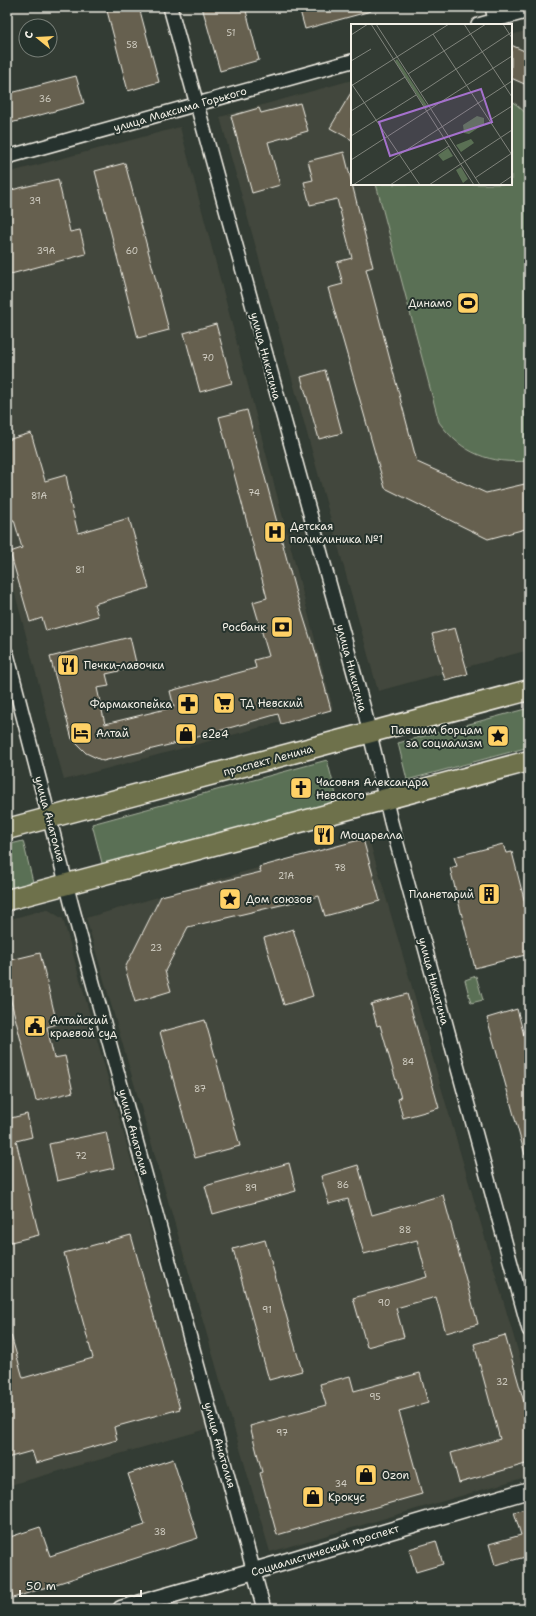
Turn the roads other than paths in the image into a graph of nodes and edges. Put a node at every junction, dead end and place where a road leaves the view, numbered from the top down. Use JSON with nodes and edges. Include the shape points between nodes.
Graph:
{"nodes":[{"id":1,"x":170,"y":7,"type":"edge"},
{"id":2,"x":492,"y":7,"type":"edge"},
{"id":3,"x":529,"y":11,"type":"edge"},
{"id":4,"x":495,"y":20,"type":"junction"},
{"id":5,"x":481,"y":24,"type":"edge"},
{"id":6,"x":351,"y":61,"type":"edge"},
{"id":7,"x":196,"y":104,"type":"junction"},
{"id":8,"x":7,"y":157,"type":"edge"},
{"id":9,"x":7,"y":654,"type":"edge"},
{"id":10,"x":529,"y":690,"type":"edge"},
{"id":11,"x":370,"y":732,"type":"junction"},
{"id":12,"x":529,"y":761,"type":"edge"},
{"id":13,"x":385,"y":798,"type":"junction"},
{"id":14,"x":49,"y":818,"type":"junction"},
{"id":15,"x":7,"y":829,"type":"edge"},
{"id":16,"x":66,"y":884,"type":"junction"},
{"id":17,"x":7,"y":900,"type":"edge"},
{"id":18,"x":529,"y":1330,"type":"edge"},
{"id":19,"x":529,"y":1490,"type":"edge"},
{"id":20,"x":254,"y":1571,"type":"junction"},
{"id":21,"x":121,"y":1609,"type":"edge"},
{"id":22,"x":264,"y":1609,"type":"edge"}],
"edges":[{"from":1,"to":7,"type":"street","name":"улица Никитина"},
{"from":2,"to":4,"type":"street"},
{"from":3,"to":4,"type":"street"},
{"from":4,"to":5,"type":"street"},
{"from":6,"to":7,"type":"street","name":"улица Максима Горького"},
{"from":7,"to":8,"type":"street","name":"улица Максима Горького"},
{"from":7,"to":11,"type":"street","name":"улица Никитина"},
{"from":9,"to":14,"type":"street","name":"улица Анатолия"},
{"from":10,"to":11,"type":"main road","name":"проспект Ленина"},
{"from":11,"to":13,"type":"street","name":"улица Никитина"},
{"from":11,"to":14,"type":"main road","name":"проспект Ленина"},
{"from":12,"to":13,"type":"main road"},
{"from":13,"to":16,"type":"main road"},
{"from":13,"to":18,"type":"street","name":"улица Никитина"},
{"from":14,"to":15,"type":"main road","name":"проспект Ленина"},
{"from":14,"to":16,"type":"street","name":"улица Анатолия"},
{"from":16,"to":17,"type":"main road"},
{"from":16,"to":20,"type":"street","name":"улица Анатолия"},
{"from":19,"to":20,"type":"street","name":"Социалистический проспект"},
{"from":20,"to":21,"type":"street","name":"Социалистический проспект"},
{"from":20,"to":22,"type":"street","name":"улица Анатолия"}]}
